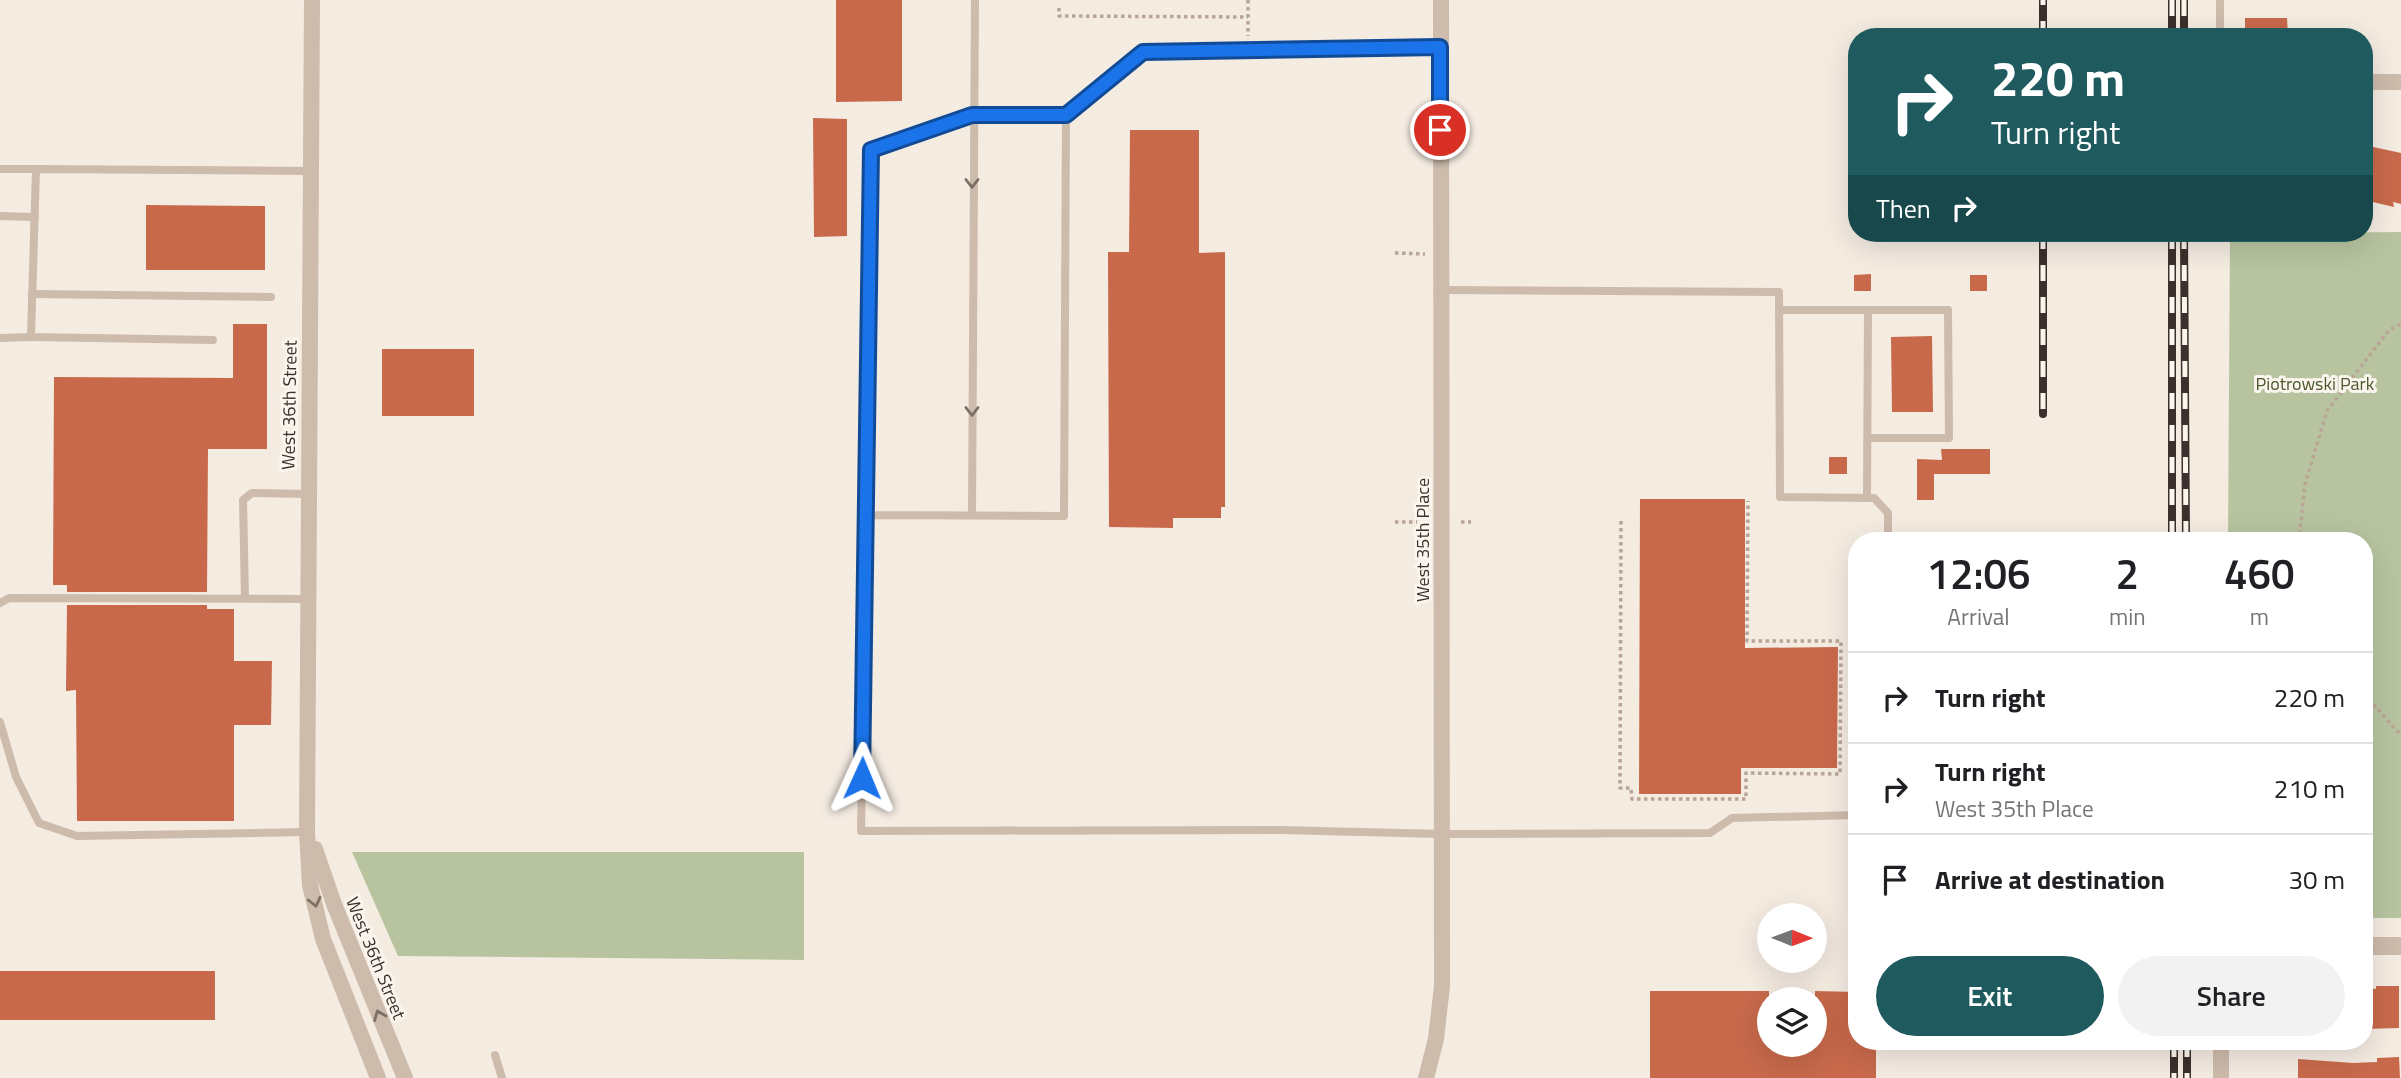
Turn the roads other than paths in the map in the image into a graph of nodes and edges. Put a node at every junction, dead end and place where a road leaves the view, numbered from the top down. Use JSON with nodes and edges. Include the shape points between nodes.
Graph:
{"nodes":[{"id":1,"x":312,"y":0,"type":"edge"},
{"id":2,"x":975,"y":0,"type":"edge"},
{"id":3,"x":1441,"y":0,"type":"edge"},
{"id":4,"x":2220,"y":0,"type":"edge"},
{"id":5,"x":2220,"y":28,"type":"edge"},
{"id":6,"x":1440,"y":47,"type":"junction"},
{"id":7,"x":2373,"y":82,"type":"edge"},
{"id":8,"x":2401,"y":82,"type":"edge"},
{"id":9,"x":972,"y":115,"type":"junction"},
{"id":10,"x":1066,"y":115,"type":"junction"},
{"id":11,"x":0,"y":169,"type":"edge"},
{"id":12,"x":36,"y":169,"type":"junction"},
{"id":13,"x":310,"y":171,"type":"junction"},
{"id":14,"x":0,"y":216,"type":"edge"},
{"id":15,"x":35,"y":216,"type":"junction"},
{"id":16,"x":1441,"y":290,"type":"junction"},
{"id":17,"x":32,"y":293,"type":"junction"},
{"id":18,"x":271,"y":297,"type":"dead end"},
{"id":19,"x":1779,"y":310,"type":"junction"},
{"id":20,"x":1868,"y":310,"type":"junction"},
{"id":21,"x":31,"y":337,"type":"junction"},
{"id":22,"x":0,"y":338,"type":"edge"},
{"id":23,"x":213,"y":340,"type":"dead end"},
{"id":24,"x":1868,"y":438,"type":"junction"},
{"id":25,"x":308,"y":494,"type":"junction"},
{"id":26,"x":1867,"y":498,"type":"junction"},
{"id":27,"x":867,"y":515,"type":"junction"},
{"id":28,"x":972,"y":515,"type":"junction"},
{"id":29,"x":1888,"y":532,"type":"edge"},
{"id":30,"x":245,"y":598,"type":"junction"},
{"id":31,"x":307,"y":599,"type":"junction"},
{"id":32,"x":0,"y":603,"type":"edge"},
{"id":33,"x":0,"y":722,"type":"edge"},
{"id":34,"x":305,"y":810,"type":"junction"},
{"id":35,"x":1848,"y":815,"type":"edge"},
{"id":36,"x":307,"y":832,"type":"junction"},
{"id":37,"x":1442,"y":834,"type":"junction"},
{"id":38,"x":2373,"y":946,"type":"edge"},
{"id":39,"x":2401,"y":946,"type":"edge"},
{"id":40,"x":2221,"y":1050,"type":"edge"},
{"id":41,"x":495,"y":1055,"type":"dead end"},
{"id":42,"x":378,"y":1078,"type":"edge"},
{"id":43,"x":405,"y":1078,"type":"edge"},
{"id":44,"x":502,"y":1078,"type":"edge"},
{"id":45,"x":1426,"y":1078,"type":"edge"},
{"id":46,"x":2221,"y":1078,"type":"edge"}],
"edges":[{"from":1,"to":13,"type":"street","name":"West 36th Street"},
{"from":2,"to":9,"type":"lane"},
{"from":3,"to":6,"type":"street","name":"West 35th Place"},
{"from":4,"to":5,"type":"lane"},
{"from":6,"to":10,"type":"lane","via":[[1143,52]]},
{"from":6,"to":16,"type":"street","name":"West 35th Place"},
{"from":7,"to":8,"type":"street"},
{"from":9,"to":10,"type":"lane"},
{"from":9,"to":27,"type":"lane","via":[[871,150]]},
{"from":9,"to":28,"type":"lane","one_way":true},
{"from":10,"to":28,"type":"lane","via":[[1064,516]]},
{"from":11,"to":12,"type":"lane"},
{"from":12,"to":13,"type":"lane"},
{"from":12,"to":15,"type":"lane"},
{"from":13,"to":25,"type":"street","name":"West 36th Street"},
{"from":14,"to":15,"type":"lane"},
{"from":15,"to":17,"type":"lane"},
{"from":16,"to":19,"type":"lane","via":[[1779,292]]},
{"from":16,"to":37,"type":"street","name":"West 35th Place"},
{"from":17,"to":18,"type":"lane"},
{"from":17,"to":21,"type":"lane"},
{"from":19,"to":20,"type":"lane"},
{"from":19,"to":26,"type":"lane","via":[[1780,497]]},
{"from":20,"to":24,"type":"lane"},
{"from":20,"to":24,"type":"lane","via":[[1948,310],[1949,438]]},
{"from":21,"to":22,"type":"lane"},
{"from":21,"to":23,"type":"lane"},
{"from":24,"to":26,"type":"lane"},
{"from":25,"to":30,"type":"lane","via":[[253,493],[243,500]]},
{"from":25,"to":31,"type":"street","name":"West 36th Street"},
{"from":26,"to":29,"type":"lane","via":[[1874,498],[1888,513]]},
{"from":27,"to":28,"type":"lane"},
{"from":27,"to":37,"type":"lane","via":[[862,831]]},
{"from":30,"to":31,"type":"lane"},
{"from":30,"to":32,"type":"lane","via":[[9,598]]},
{"from":31,"to":34,"type":"street","name":"West 36th Street"},
{"from":33,"to":36,"type":"lane","via":[[16,777],[39,823],[77,836]]},
{"from":34,"to":36,"type":"street","name":"West 36th Street"},
{"from":43,"to":34,"type":"street","name":"West 36th Street","one_way":true,"via":[[334,904]]},
{"from":35,"to":37,"type":"lane","via":[[1732,818],[1710,833]]},
{"from":36,"to":42,"type":"street","name":"West 36th Street","one_way":true,"via":[[310,885],[323,939]]},
{"from":37,"to":45,"type":"street","name":"West 35th Place","via":[[1442,986]]},
{"from":38,"to":39,"type":"street"},
{"from":40,"to":46,"type":"street"},
{"from":41,"to":44,"type":"lane"}]}
